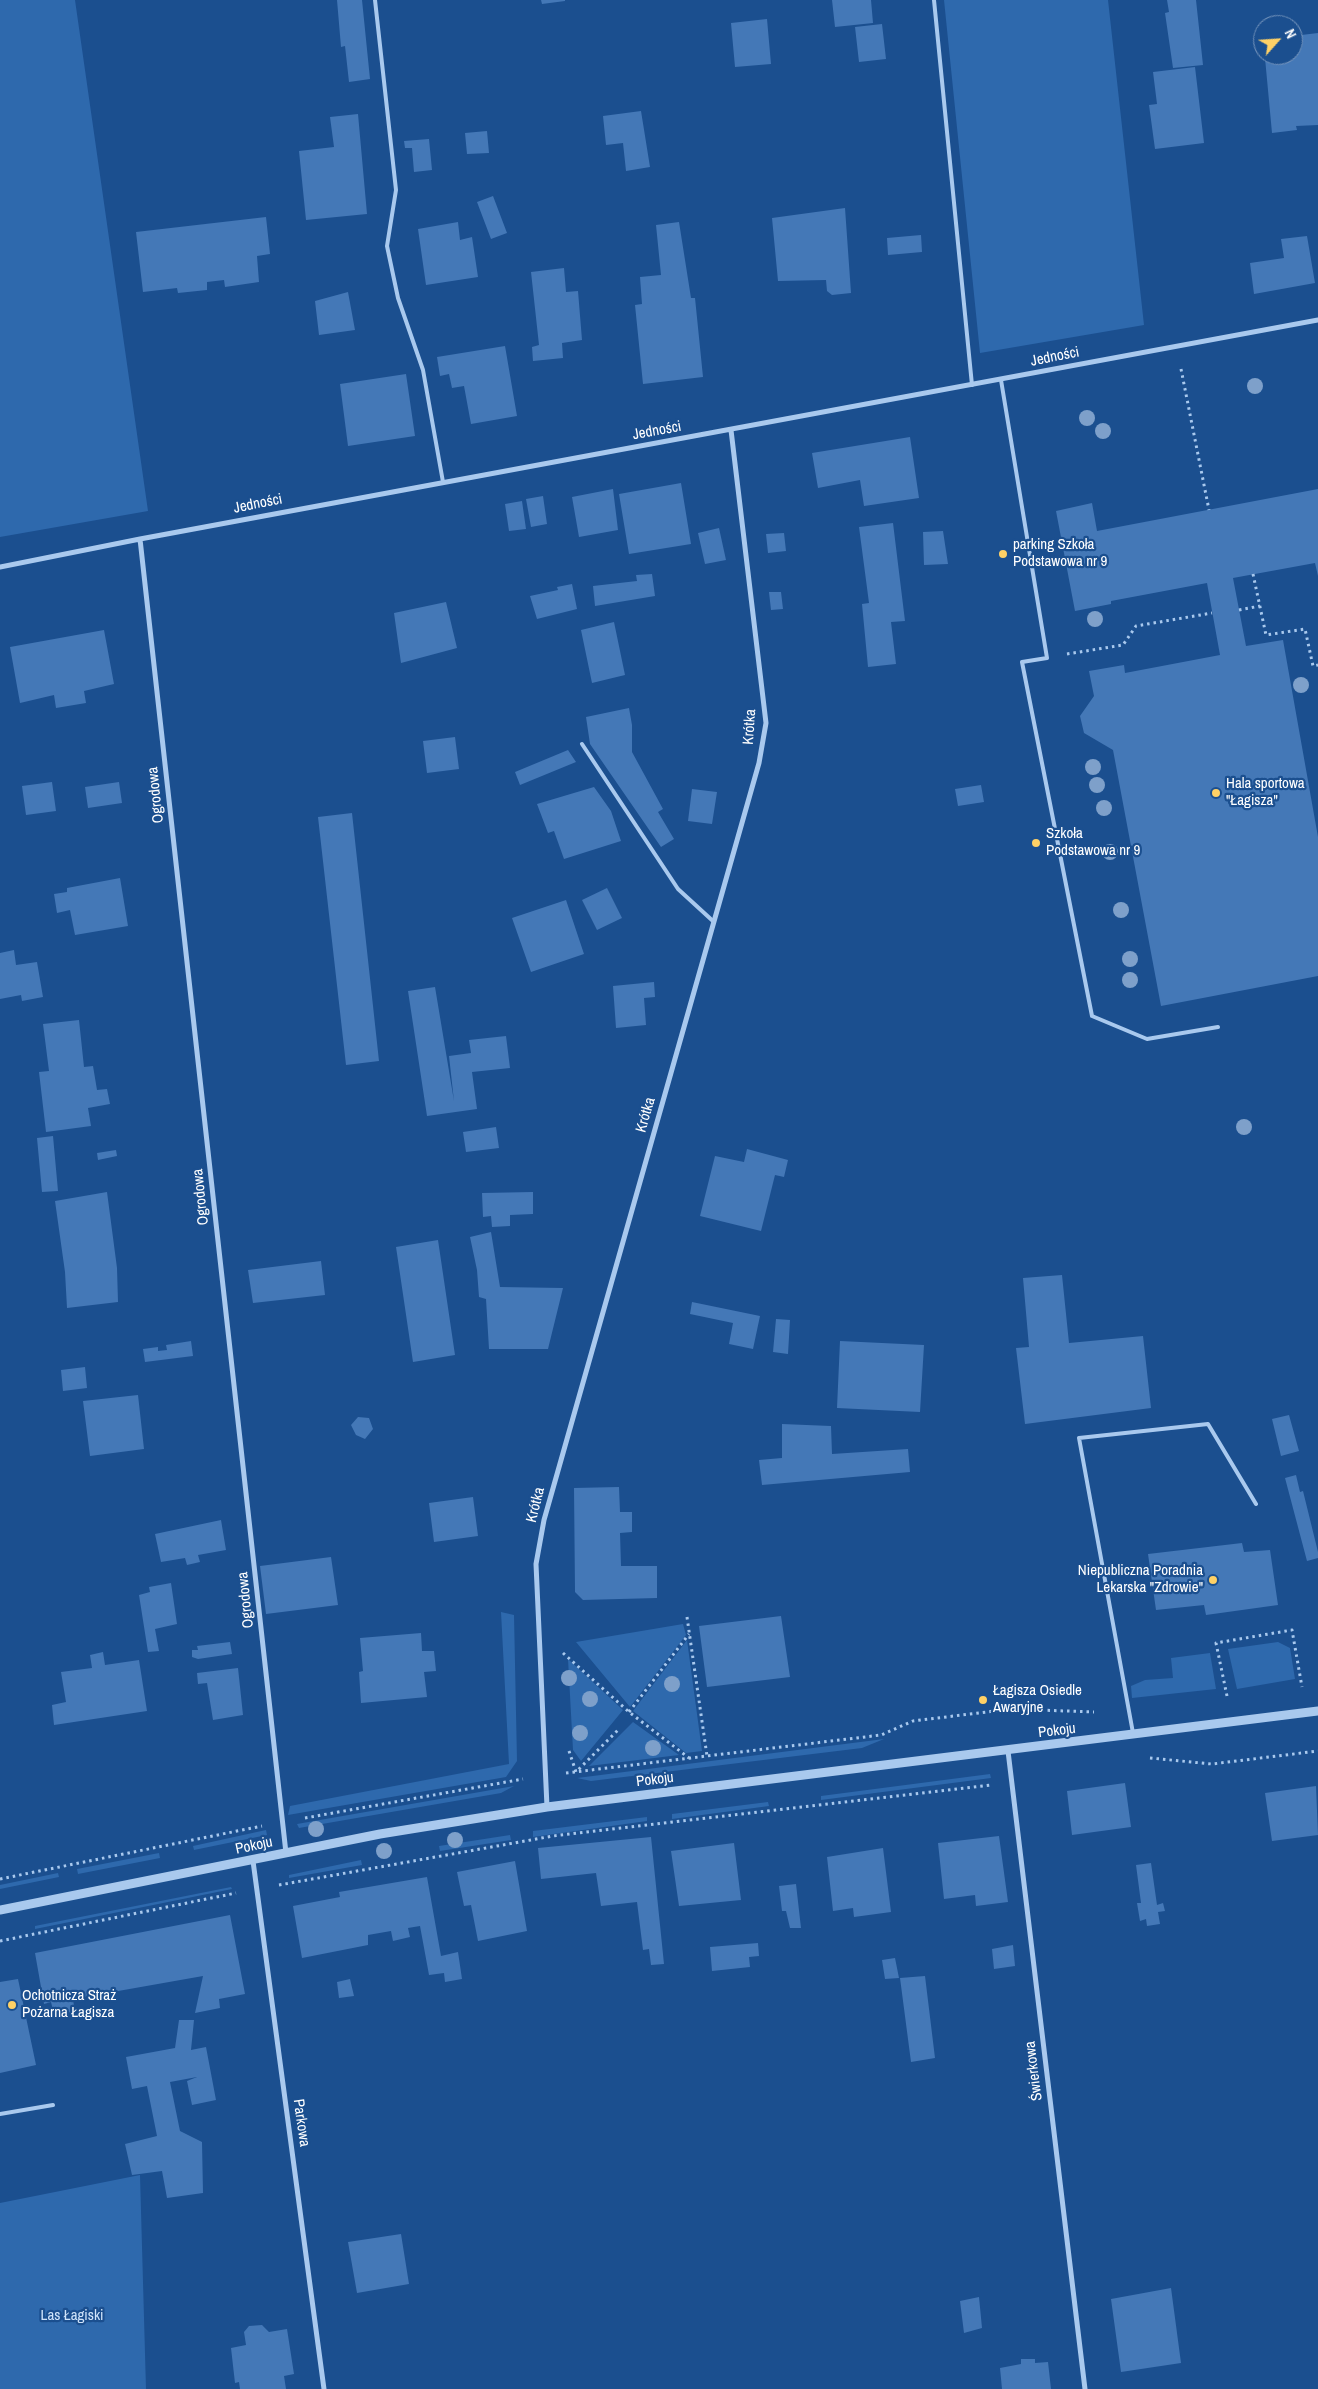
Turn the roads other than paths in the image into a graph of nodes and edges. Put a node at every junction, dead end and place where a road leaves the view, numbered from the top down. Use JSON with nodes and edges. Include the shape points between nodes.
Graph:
{"nodes":[{"id":1,"x":375,"y":0,"type":"edge"},
{"id":2,"x":934,"y":0,"type":"edge"},
{"id":3,"x":1318,"y":320,"type":"edge"},
{"id":4,"x":1001,"y":380,"type":"junction"},
{"id":5,"x":972,"y":385,"type":"junction"},
{"id":6,"x":731,"y":430,"type":"junction"},
{"id":7,"x":443,"y":482,"type":"junction"},
{"id":8,"x":140,"y":539,"type":"junction"},
{"id":9,"x":0,"y":567,"type":"edge"},
{"id":10,"x":582,"y":744,"type":"dead end"},
{"id":11,"x":714,"y":922,"type":"junction"},
{"id":12,"x":1218,"y":1027,"type":"dead end"},
{"id":13,"x":1256,"y":1504,"type":"dead end"},
{"id":14,"x":1318,"y":1711,"type":"edge"},
{"id":15,"x":1134,"y":1735,"type":"junction"},
{"id":16,"x":1008,"y":1751,"type":"junction"},
{"id":17,"x":548,"y":1808,"type":"junction"},
{"id":18,"x":286,"y":1853,"type":"junction"},
{"id":19,"x":253,"y":1861,"type":"junction"},
{"id":20,"x":0,"y":1910,"type":"edge"},
{"id":21,"x":53,"y":2105,"type":"dead end"},
{"id":22,"x":0,"y":2114,"type":"edge"},
{"id":23,"x":324,"y":2389,"type":"edge"},
{"id":24,"x":1085,"y":2389,"type":"edge"}],
"edges":[{"from":1,"to":7,"type":"lane","via":[[396,190],[387,246],[398,298],[423,370]]},
{"from":2,"to":5,"type":"lane"},
{"from":3,"to":4,"type":"street","name":"Jedności"},
{"from":4,"to":5,"type":"street","name":"Jedności"},
{"from":4,"to":12,"type":"lane","via":[[1047,658],[1022,662],[1092,1016],[1147,1039]]},
{"from":5,"to":6,"type":"street","name":"Jedności"},
{"from":6,"to":7,"type":"street","name":"Jedności"},
{"from":6,"to":11,"type":"street","name":"Krótka","via":[[766,722],[760,763]]},
{"from":7,"to":8,"type":"street","name":"Jedności"},
{"from":8,"to":9,"type":"street","name":"Jedności"},
{"from":8,"to":18,"type":"street","name":"Ogrodowa"},
{"from":10,"to":11,"type":"lane","via":[[678,889]]},
{"from":11,"to":17,"type":"street","name":"Krótka","via":[[544,1520],[536,1564]]},
{"from":13,"to":15,"type":"lane","via":[[1208,1424],[1079,1438]]},
{"from":14,"to":15,"type":"street","name":"Pokoju"},
{"from":15,"to":16,"type":"street","name":"Pokoju"},
{"from":16,"to":17,"type":"street","name":"Pokoju"},
{"from":16,"to":24,"type":"street","name":"Świerkowa"},
{"from":17,"to":18,"type":"street","name":"Pokoju","via":[[380,1834]]},
{"from":18,"to":19,"type":"street","name":"Pokoju"},
{"from":19,"to":20,"type":"street","name":"Pokoju"},
{"from":19,"to":23,"type":"street","name":"Parkowa"},
{"from":21,"to":22,"type":"lane"}]}
